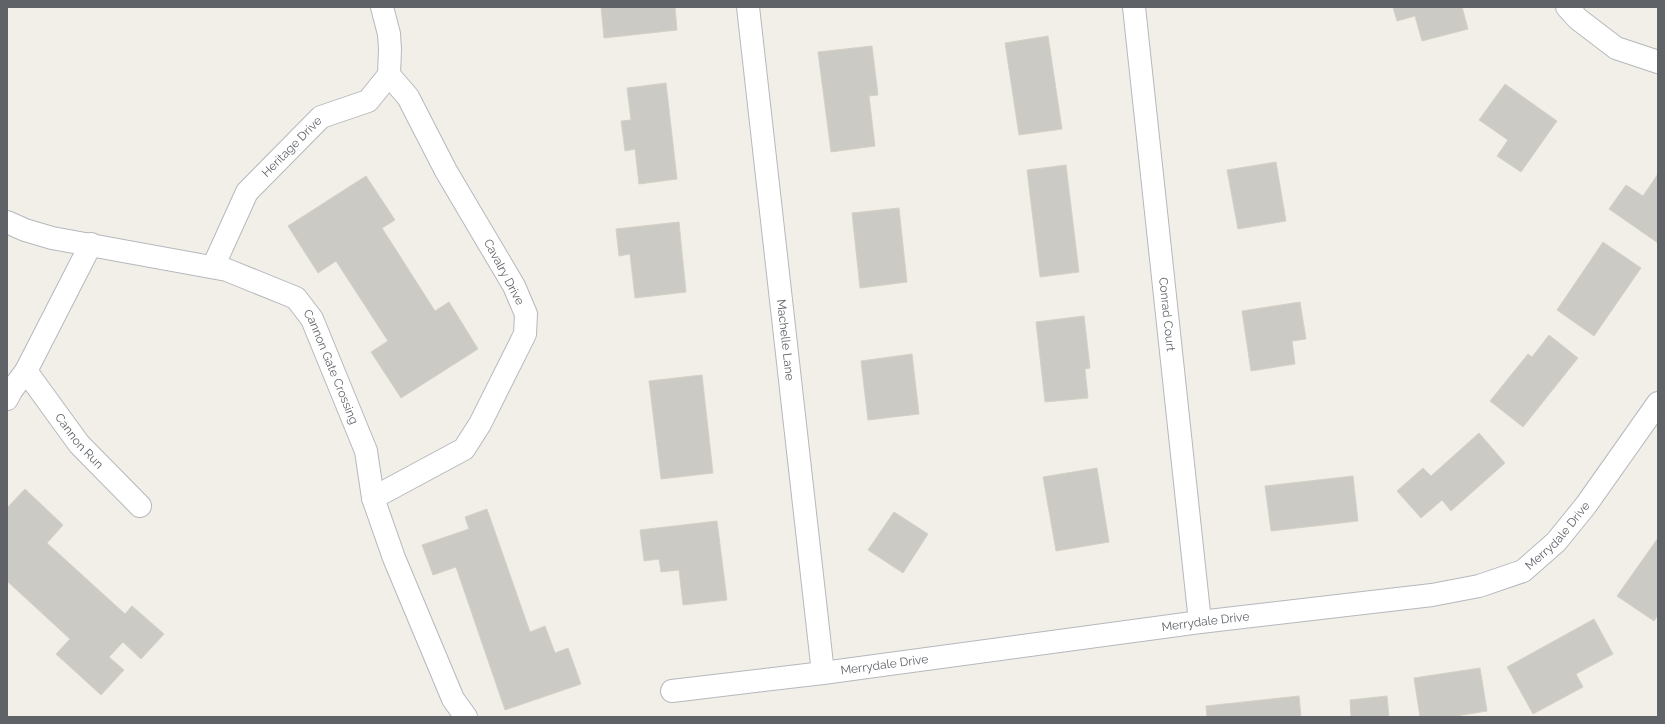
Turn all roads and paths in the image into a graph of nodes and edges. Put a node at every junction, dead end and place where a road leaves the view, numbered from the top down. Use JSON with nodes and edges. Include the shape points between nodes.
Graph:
{"nodes":[{"id":1,"x":382,"y":7,"type":"edge"},
{"id":2,"x":748,"y":7,"type":"edge"},
{"id":3,"x":1134,"y":7,"type":"edge"},
{"id":4,"x":1567,"y":7,"type":"edge"},
{"id":5,"x":1658,"y":62,"type":"edge"},
{"id":6,"x":389,"y":75,"type":"junction"},
{"id":7,"x":7,"y":222,"type":"edge"},
{"id":8,"x":91,"y":244,"type":"junction"},
{"id":9,"x":213,"y":267,"type":"junction"},
{"id":10,"x":26,"y":371,"type":"junction"},
{"id":11,"x":7,"y":399,"type":"edge"},
{"id":12,"x":1658,"y":403,"type":"edge"},
{"id":13,"x":373,"y":498,"type":"junction"},
{"id":14,"x":140,"y":506,"type":"dead end"},
{"id":15,"x":1200,"y":622,"type":"junction"},
{"id":16,"x":823,"y":673,"type":"junction"},
{"id":17,"x":672,"y":691,"type":"dead end"},
{"id":18,"x":466,"y":717,"type":"edge"}],
"edges":[{"from":1,"to":6,"type":"street","via":[[390,49]]},
{"from":2,"to":16,"type":"street","name":"Machelle Lane"},
{"from":3,"to":15,"type":"street","name":"Conrad Court"},
{"from":4,"to":5,"type":"street","via":[[1578,19],[1616,48]]},
{"from":6,"to":9,"type":"street","name":"Heritage Drive","via":[[368,101],[321,116],[247,192]]},
{"from":6,"to":13,"type":"street","name":"Cavalry Drive","via":[[408,97],[446,171],[514,286],[526,314],[525,334],[480,424],[464,449]]},
{"from":7,"to":8,"type":"street","name":"Cannon Gate Crossing","via":[[52,238]]},
{"from":8,"to":9,"type":"street","name":"Cannon Gate Crossing"},
{"from":8,"to":10,"type":"street"},
{"from":9,"to":13,"type":"street","name":"Cannon Gate Crossing","via":[[227,270],[296,298],[312,319],[366,451]]},
{"from":10,"to":11,"type":"street"},
{"from":10,"to":14,"type":"street","name":"Cannon Run","via":[[79,444]]},
{"from":12,"to":15,"type":"street","name":"Merrydale Drive","via":[[1586,505],[1556,542],[1523,571],[1479,586],[1432,595]]},
{"from":13,"to":18,"type":"street","name":"Cannon Gate Crossing","via":[[394,558],[450,692]]},
{"from":15,"to":16,"type":"street","name":"Merrydale Drive"},
{"from":16,"to":17,"type":"street","name":"Merrydale Drive"}]}
